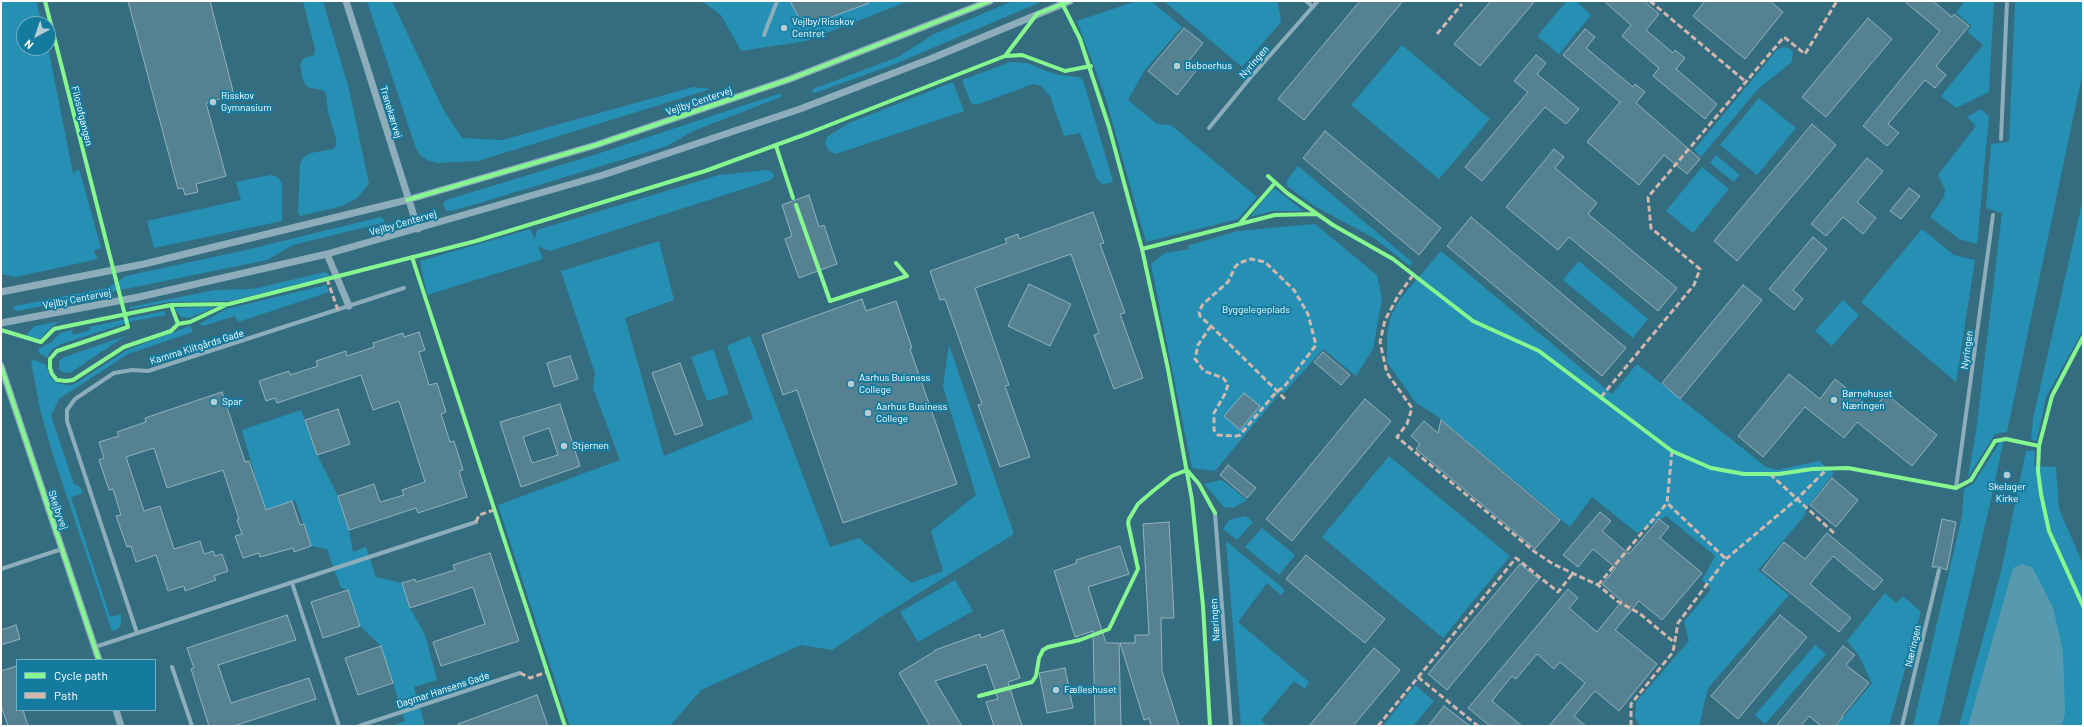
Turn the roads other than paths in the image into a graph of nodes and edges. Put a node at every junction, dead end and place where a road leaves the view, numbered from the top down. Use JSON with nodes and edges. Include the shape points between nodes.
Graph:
{"nodes":[{"id":1,"x":346,"y":1,"type":"edge"},
{"id":2,"x":777,"y":1,"type":"edge"},
{"id":3,"x":990,"y":1,"type":"edge"},
{"id":4,"x":1070,"y":1,"type":"edge"},
{"id":5,"x":1306,"y":1,"type":"edge"},
{"id":6,"x":1318,"y":1,"type":"edge"},
{"id":7,"x":2007,"y":1,"type":"edge"},
{"id":8,"x":1313,"y":7,"type":"junction"},
{"id":9,"x":764,"y":35,"type":"dead end"},
{"id":10,"x":1209,"y":128,"type":"dead end"},
{"id":11,"x":2001,"y":139,"type":"dead end"},
{"id":12,"x":407,"y":200,"type":"junction"},
{"id":13,"x":1993,"y":216,"type":"dead end"},
{"id":14,"x":418,"y":229,"type":"junction"},
{"id":15,"x":327,"y":254,"type":"junction"},
{"id":16,"x":404,"y":288,"type":"dead end"},
{"id":17,"x":1,"y":292,"type":"edge"},
{"id":18,"x":349,"y":306,"type":"junction"},
{"id":19,"x":1,"y":323,"type":"edge"},
{"id":20,"x":1,"y":366,"type":"edge"},
{"id":21,"x":1956,"y":488,"type":"dead end"},
{"id":22,"x":1215,"y":513,"type":"dead end"},
{"id":23,"x":476,"y":522,"type":"dead end"},
{"id":24,"x":63,"y":549,"type":"junction"},
{"id":25,"x":1,"y":569,"type":"edge"},
{"id":26,"x":1939,"y":570,"type":"dead end"},
{"id":27,"x":292,"y":583,"type":"junction"},
{"id":28,"x":137,"y":633,"type":"junction"},
{"id":29,"x":95,"y":647,"type":"junction"},
{"id":30,"x":99,"y":659,"type":"edge"},
{"id":31,"x":172,"y":667,"type":"dead end"},
{"id":32,"x":520,"y":673,"type":"dead end"},
{"id":33,"x":116,"y":711,"type":"edge"},
{"id":34,"x":373,"y":724,"type":"edge"},
{"id":35,"x":121,"y":726,"type":"edge"},
{"id":36,"x":192,"y":726,"type":"edge"},
{"id":37,"x":340,"y":726,"type":"edge"},
{"id":38,"x":359,"y":726,"type":"edge"},
{"id":39,"x":1231,"y":726,"type":"edge"},
{"id":40,"x":1902,"y":726,"type":"edge"}],
"edges":[{"from":1,"to":12,"type":"street","name":"Tranekærvej"},
{"from":2,"to":9,"type":"street"},
{"from":3,"to":12,"type":"street","name":"Vejlby Centervej","via":[[790,79],[596,144]]},
{"from":4,"to":14,"type":"street","name":"Vejlby Centervej","via":[[930,59],[800,108],[603,175]]},
{"from":5,"to":8,"type":"street"},
{"from":6,"to":8,"type":"street","name":"Nyringen"},
{"from":7,"to":11,"type":"street"},
{"from":8,"to":10,"type":"street","name":"Nyringen"},
{"from":12,"to":14,"type":"street","name":"Tranekærvej"},
{"from":12,"to":17,"type":"street","name":"Vejlby Centervej","via":[[144,264]]},
{"from":13,"to":21,"type":"street","name":"Nyringen"},
{"from":14,"to":15,"type":"street","name":"Vejlby Centervej"},
{"from":15,"to":18,"type":"street"},
{"from":15,"to":19,"type":"street","name":"Vejlby Centervej","via":[[138,297]]},
{"from":16,"to":18,"type":"street","name":"Kamma Klitgårds Gade"},
{"from":18,"to":28,"type":"street","name":"Kamma Klitgårds Gade","via":[[148,371],[114,373],[75,399],[68,410],[67,421]]},
{"from":20,"to":24,"type":"street","name":"Skejbyvej"},
{"from":22,"to":39,"type":"street","name":"Næringen"},
{"from":23,"to":27,"type":"street"},
{"from":24,"to":25,"type":"street"},
{"from":24,"to":29,"type":"street","name":"Skejbyvej"},
{"from":26,"to":40,"type":"street","name":"Næringen"},
{"from":27,"to":28,"type":"street"},
{"from":27,"to":37,"type":"street"},
{"from":28,"to":29,"type":"street"},
{"from":29,"to":30,"type":"street","name":"Skejbyvej"},
{"from":31,"to":36,"type":"street"},
{"from":32,"to":34,"type":"street","name":"Dagmar Hansens Gade"},
{"from":33,"to":35,"type":"street"},
{"from":34,"to":38,"type":"street","name":"Dagmar Hansens Gade"}]}
